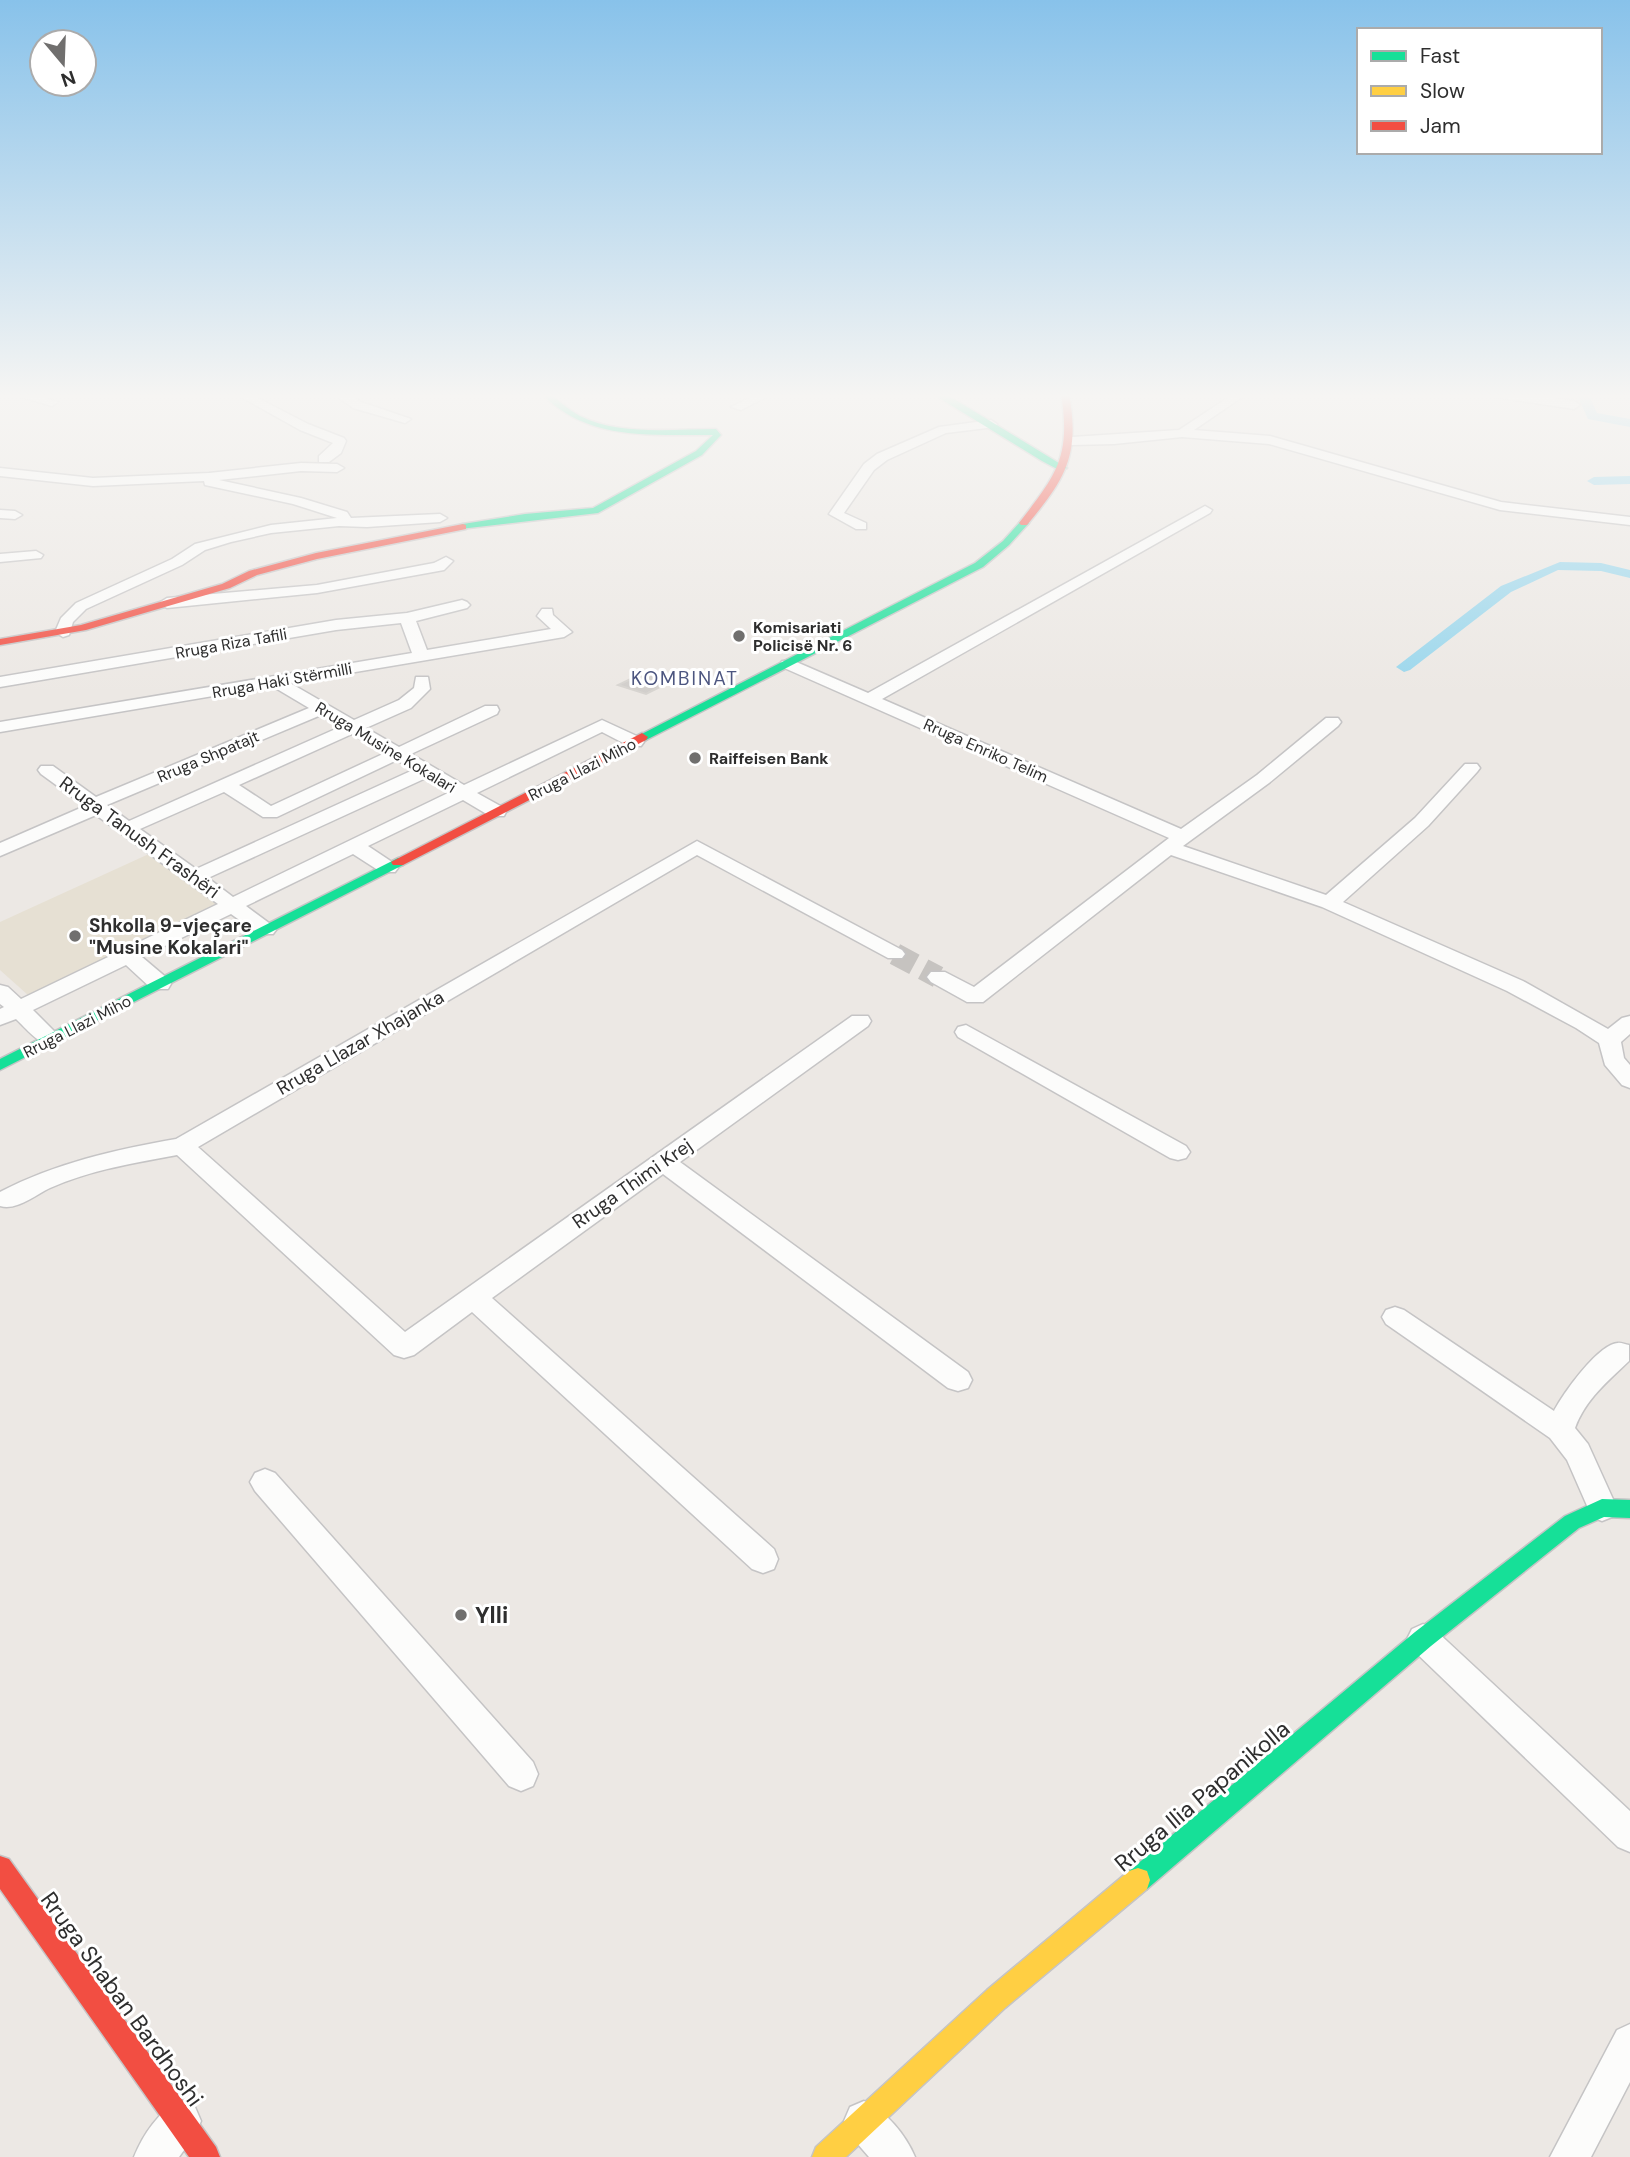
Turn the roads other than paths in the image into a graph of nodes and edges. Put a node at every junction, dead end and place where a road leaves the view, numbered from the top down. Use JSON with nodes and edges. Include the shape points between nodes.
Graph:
{"nodes":[{"id":1,"x":257,"y":494,"type":"edge"},
{"id":2,"x":627,"y":494,"type":"edge"},
{"id":3,"x":850,"y":494,"type":"edge"},
{"id":4,"x":1046,"y":494,"type":"edge"},
{"id":5,"x":1458,"y":494,"type":"edge"},
{"id":6,"x":1205,"y":510,"type":"dead end"},
{"id":7,"x":440,"y":518,"type":"dead end"},
{"id":8,"x":1630,"y":521,"type":"edge"},
{"id":9,"x":346,"y":523,"type":"junction"},
{"id":10,"x":861,"y":526,"type":"dead end"},
{"id":11,"x":36,"y":555,"type":"dead end"},
{"id":12,"x":0,"y":558,"type":"edge"},
{"id":13,"x":446,"y":561,"type":"dead end"},
{"id":14,"x":167,"y":603,"type":"junction"},
{"id":15,"x":462,"y":605,"type":"dead end"},
{"id":16,"x":547,"y":612,"type":"dead end"},
{"id":17,"x":407,"y":618,"type":"junction"},
{"id":18,"x":63,"y":632,"type":"junction"},
{"id":19,"x":564,"y":632,"type":"joint"},
{"id":20,"x":0,"y":642,"type":"edge"},
{"id":21,"x":421,"y":657,"type":"junction"},
{"id":22,"x":788,"y":664,"type":"junction"},
{"id":23,"x":422,"y":680,"type":"dead end"},
{"id":24,"x":275,"y":681,"type":"junction"},
{"id":25,"x":0,"y":682,"type":"edge"},
{"id":26,"x":870,"y":699,"type":"junction"},
{"id":27,"x":321,"y":709,"type":"junction"},
{"id":28,"x":491,"y":710,"type":"dead end"},
{"id":29,"x":1332,"y":722,"type":"dead end"},
{"id":30,"x":0,"y":727,"type":"edge"},
{"id":31,"x":355,"y":729,"type":"junction"},
{"id":32,"x":635,"y":742,"type":"junction"},
{"id":33,"x":397,"y":753,"type":"junction"},
{"id":34,"x":1471,"y":768,"type":"dead end"},
{"id":35,"x":47,"y":770,"type":"dead end"},
{"id":36,"x":426,"y":771,"type":"junction"},
{"id":37,"x":226,"y":785,"type":"junction"},
{"id":38,"x":463,"y":793,"type":"junction"},
{"id":39,"x":97,"y":806,"type":"junction"},
{"id":40,"x":497,"y":812,"type":"junction"},
{"id":41,"x":128,"y":828,"type":"junction"},
{"id":42,"x":1176,"y":842,"type":"junction"},
{"id":43,"x":354,"y":846,"type":"junction"},
{"id":44,"x":0,"y":850,"type":"edge"},
{"id":45,"x":388,"y":868,"type":"junction"},
{"id":46,"x":195,"y":877,"type":"junction"},
{"id":47,"x":1329,"y":903,"type":"junction"},
{"id":48,"x":232,"y":905,"type":"junction"},
{"id":49,"x":266,"y":930,"type":"junction"},
{"id":50,"x":895,"y":954,"type":"tunnel mouth"},
{"id":51,"x":128,"y":956,"type":"junction"},
{"id":52,"x":938,"y":977,"type":"tunnel mouth"},
{"id":53,"x":160,"y":984,"type":"junction"},
{"id":54,"x":0,"y":992,"type":"edge"},
{"id":55,"x":9,"y":1014,"type":"edge"},
{"id":56,"x":860,"y":1021,"type":"dead end"},
{"id":57,"x":1630,"y":1023,"type":"edge"},
{"id":58,"x":966,"y":1032,"type":"dead end"},
{"id":59,"x":51,"y":1039,"type":"junction"},
{"id":60,"x":1609,"y":1040,"type":"junction"},
{"id":61,"x":0,"y":1065,"type":"edge"},
{"id":62,"x":1630,"y":1080,"type":"edge"},
{"id":63,"x":181,"y":1146,"type":"junction"},
{"id":64,"x":1178,"y":1152,"type":"dead end"},
{"id":65,"x":662,"y":1161,"type":"junction"},
{"id":66,"x":8,"y":1199,"type":"dead end"},
{"id":67,"x":472,"y":1296,"type":"junction"},
{"id":68,"x":1395,"y":1317,"type":"dead end"},
{"id":69,"x":1619,"y":1353,"type":"dead end"},
{"id":70,"x":958,"y":1380,"type":"dead end"},
{"id":71,"x":1560,"y":1430,"type":"junction"},
{"id":72,"x":265,"y":1482,"type":"dead end"},
{"id":73,"x":1602,"y":1508,"type":"junction"},
{"id":74,"x":1630,"y":1509,"type":"edge"},
{"id":75,"x":763,"y":1559,"type":"dead end"},
{"id":76,"x":1423,"y":1639,"type":"junction"},
{"id":77,"x":520,"y":1774,"type":"dead end"},
{"id":78,"x":1630,"y":1835,"type":"edge"},
{"id":79,"x":0,"y":1868,"type":"edge"},
{"id":80,"x":1630,"y":2043,"type":"edge"},
{"id":81,"x":181,"y":2121,"type":"junction"},
{"id":82,"x":864,"y":2121,"type":"junction"},
{"id":83,"x":154,"y":2157,"type":"edge"},
{"id":84,"x":206,"y":2157,"type":"edge"},
{"id":85,"x":826,"y":2157,"type":"edge"},
{"id":86,"x":895,"y":2157,"type":"edge"},
{"id":87,"x":1570,"y":2157,"type":"edge"}],
"edges":[{"from":1,"to":9,"type":"street","via":[[342,514]]},
{"from":2,"to":14,"type":"street","via":[[596,511],[525,517],[400,538],[268,568]]},
{"from":3,"to":10,"type":"street","via":[[836,514]]},
{"from":4,"to":22,"type":"street","name":"Rruga Llazi Miho","via":[[1030,519],[995,554]]},
{"from":5,"to":8,"type":"street","via":[[1500,506]]},
{"from":6,"to":26,"type":"street"},
{"from":7,"to":9,"type":"street"},
{"from":9,"to":18,"type":"street","via":[[271,529],[200,547],[82,606],[66,621]]},
{"from":11,"to":12,"type":"street"},
{"from":13,"to":14,"type":"street","via":[[439,567],[338,586]]},
{"from":14,"to":18,"type":"street"},
{"from":15,"to":17,"type":"street","name":"Rruga Riza Tafili"},
{"from":16,"to":19,"type":"street","via":[[545,616]]},
{"from":17,"to":21,"type":"street"},
{"from":17,"to":25,"type":"street","name":"Rruga Riza Tafili","via":[[336,625]]},
{"from":18,"to":20,"type":"street"},
{"from":19,"to":21,"type":"street","name":"Rruga Haki Stërmilli"},
{"from":21,"to":24,"type":"street","name":"Rruga Haki Stërmilli"},
{"from":22,"to":26,"type":"street","name":"Rruga Enriko Telim"},
{"from":22,"to":32,"type":"street","name":"Rruga Llazi Miho"},
{"from":23,"to":31,"type":"street","via":[[422,689],[413,698]]},
{"from":24,"to":27,"type":"street","name":"Rruga Musine Kokalari"},
{"from":24,"to":30,"type":"street","name":"Rruga Haki Stërmilli"},
{"from":26,"to":42,"type":"street","name":"Rruga Enriko Telim"},
{"from":27,"to":31,"type":"street","name":"Rruga Musine Kokalari"},
{"from":27,"to":39,"type":"street","name":"Rruga Shpatajt"},
{"from":28,"to":33,"type":"street"},
{"from":29,"to":42,"type":"street"},
{"from":31,"to":33,"type":"street","name":"Rruga Musine Kokalari"},
{"from":31,"to":37,"type":"street"},
{"from":32,"to":38,"type":"street","via":[[602,725]]},
{"from":32,"to":40,"type":"street","name":"Rruga Llazi Miho"},
{"from":33,"to":36,"type":"street","name":"Rruga Musine Kokalari"},
{"from":33,"to":37,"type":"street","via":[[270,813]]},
{"from":34,"to":47,"type":"street","via":[[1418,826]]},
{"from":35,"to":39,"type":"street","name":"Rruga Tanush Frashëri"},
{"from":36,"to":38,"type":"street","name":"Rruga Musine Kokalari"},
{"from":36,"to":46,"type":"street"},
{"from":37,"to":41,"type":"street"},
{"from":38,"to":40,"type":"street","name":"Rruga Musine Kokalari"},
{"from":38,"to":43,"type":"street"},
{"from":39,"to":41,"type":"street","name":"Rruga Tanush Frashëri"},
{"from":39,"to":44,"type":"street","name":"Rruga Shpatajt"},
{"from":40,"to":45,"type":"street","name":"Rruga Llazi Miho"},
{"from":41,"to":46,"type":"street","name":"Rruga Tanush Frashëri"},
{"from":42,"to":47,"type":"street","name":"Rruga Enriko Telim","via":[[1237,873]]},
{"from":42,"to":52,"type":"street","via":[[975,997]]},
{"from":43,"to":45,"type":"street"},
{"from":43,"to":48,"type":"street"},
{"from":45,"to":49,"type":"street","name":"Rruga Llazi Miho"},
{"from":46,"to":48,"type":"street","name":"Rruga Tanush Frashëri"},
{"from":47,"to":60,"type":"street","name":"Rruga Enriko Telim","via":[[1515,986]]},
{"from":48,"to":49,"type":"street","name":"Rruga Tanush Frashëri"},
{"from":48,"to":51,"type":"street"},
{"from":49,"to":53,"type":"street","name":"Rruga Llazi Miho"},
{"from":50,"to":63,"type":"street","name":"Rruga Llazar Xhajanka","via":[[697,847]]},
{"from":51,"to":53,"type":"street"},
{"from":51,"to":55,"type":"street"},
{"from":53,"to":59,"type":"street","name":"Rruga Llazi Miho"},
{"from":54,"to":55,"type":"street"},
{"from":55,"to":59,"type":"street"},
{"from":56,"to":65,"type":"street","name":"Rruga Thimi Krej"},
{"from":57,"to":60,"type":"street"},
{"from":58,"to":64,"type":"street"},
{"from":59,"to":61,"type":"street","name":"Rruga Llazi Miho"},
{"from":60,"to":62,"type":"street","via":[[1613,1060]]},
{"from":63,"to":66,"type":"street","name":"Rruga Llazar Xhajanka","via":[[98,1161],[43,1179]]},
{"from":63,"to":67,"type":"street","name":"Rruga Thimi Krej","via":[[404,1346]]},
{"from":65,"to":67,"type":"street","name":"Rruga Thimi Krej"},
{"from":65,"to":70,"type":"street"},
{"from":67,"to":75,"type":"street"},
{"from":68,"to":71,"type":"street"},
{"from":69,"to":71,"type":"street","via":[[1574,1398]]},
{"from":71,"to":73,"type":"street","via":[[1578,1453]]},
{"from":72,"to":77,"type":"street"},
{"from":73,"to":74,"type":"street","name":"Rruga Ilia Papanikolla"},
{"from":73,"to":76,"type":"street","name":"Rruga Ilia Papanikolla","via":[[1543,1543]]},
{"from":76,"to":78,"type":"street"},
{"from":76,"to":82,"type":"street","name":"Rruga Ilia Papanikolla","via":[[996,1999]]},
{"from":79,"to":81,"type":"street","name":"Rruga Shaban Bardhoshi"},
{"from":80,"to":87,"type":"street"},
{"from":81,"to":83,"type":"street"},
{"from":81,"to":84,"type":"street","name":"Rruga Shaban Bardhoshi"},
{"from":82,"to":85,"type":"street","name":"Rruga Ilia Papanikolla"},
{"from":82,"to":86,"type":"street"}]}
